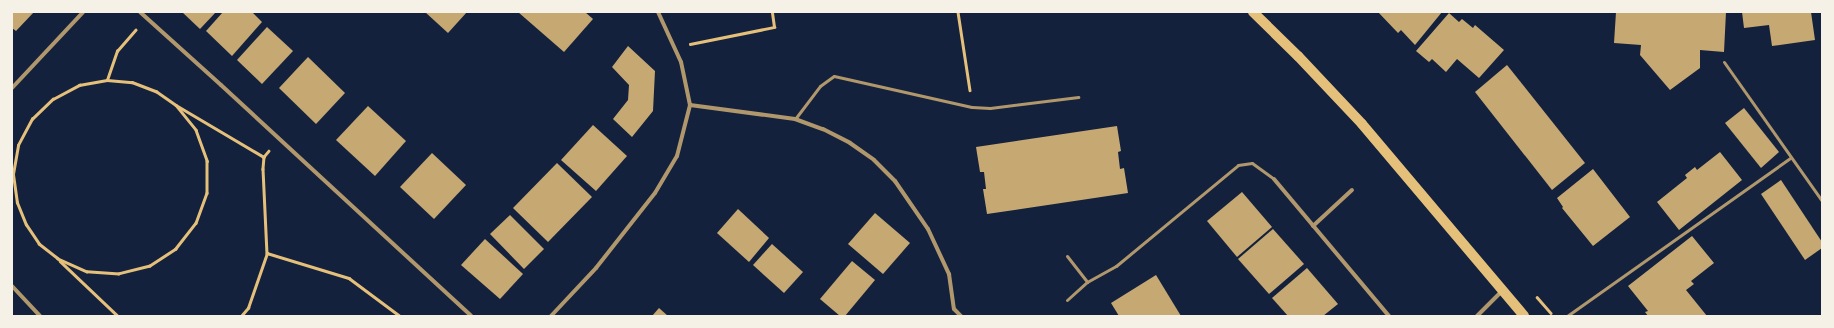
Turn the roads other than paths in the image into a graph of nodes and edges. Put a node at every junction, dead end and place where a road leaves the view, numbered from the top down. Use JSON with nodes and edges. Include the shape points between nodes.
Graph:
{"nodes":[{"id":1,"x":83,"y":12,"type":"edge"},
{"id":2,"x":140,"y":12,"type":"edge"},
{"id":3,"x":658,"y":12,"type":"edge"},
{"id":4,"x":1253,"y":12,"type":"edge"},
{"id":5,"x":1724,"y":62,"type":"dead end"},
{"id":6,"x":12,"y":88,"type":"edge"},
{"id":7,"x":1078,"y":97,"type":"dead end"},
{"id":8,"x":690,"y":105,"type":"junction"},
{"id":9,"x":795,"y":119,"type":"junction"},
{"id":10,"x":1790,"y":158,"type":"junction"},
{"id":11,"x":1274,"y":179,"type":"joint"},
{"id":12,"x":1352,"y":190,"type":"dead end"},
{"id":13,"x":1822,"y":201,"type":"edge"},
{"id":14,"x":1313,"y":226,"type":"junction"},
{"id":15,"x":1067,"y":256,"type":"dead end"},
{"id":16,"x":1087,"y":282,"type":"junction"},
{"id":17,"x":12,"y":286,"type":"edge"},
{"id":18,"x":1502,"y":291,"type":"junction"},
{"id":19,"x":1067,"y":300,"type":"dead end"},
{"id":20,"x":40,"y":316,"type":"edge"},
{"id":21,"x":471,"y":316,"type":"edge"},
{"id":22,"x":552,"y":316,"type":"edge"},
{"id":23,"x":961,"y":316,"type":"edge"},
{"id":24,"x":1389,"y":316,"type":"edge"},
{"id":25,"x":1477,"y":316,"type":"edge"},
{"id":26,"x":1524,"y":316,"type":"edge"},
{"id":27,"x":1567,"y":316,"type":"edge"}],
"edges":[{"from":1,"to":6,"type":"street"},
{"from":2,"to":21,"type":"street"},
{"from":3,"to":8,"type":"street","via":[[680,62]]},
{"from":4,"to":18,"type":"main road","via":[[1362,124]]},
{"from":5,"to":10,"type":"lane"},
{"from":7,"to":9,"type":"lane","via":[[990,108],[834,76],[820,86]]},
{"from":8,"to":9,"type":"street"},
{"from":8,"to":22,"type":"street","via":[[677,156],[655,193],[596,268]]},
{"from":9,"to":23,"type":"street","via":[[823,129],[850,143],[874,160],[895,181],[928,228],[949,274],[954,309]]},
{"from":10,"to":13,"type":"lane"},
{"from":10,"to":27,"type":"lane"},
{"from":11,"to":14,"type":"street"},
{"from":11,"to":16,"type":"lane","via":[[1252,163],[1238,165],[1116,266]]},
{"from":12,"to":14,"type":"street"},
{"from":14,"to":24,"type":"street"},
{"from":15,"to":16,"type":"lane"},
{"from":16,"to":19,"type":"lane"},
{"from":17,"to":20,"type":"street"},
{"from":18,"to":25,"type":"street"},
{"from":18,"to":26,"type":"main road"}]}
